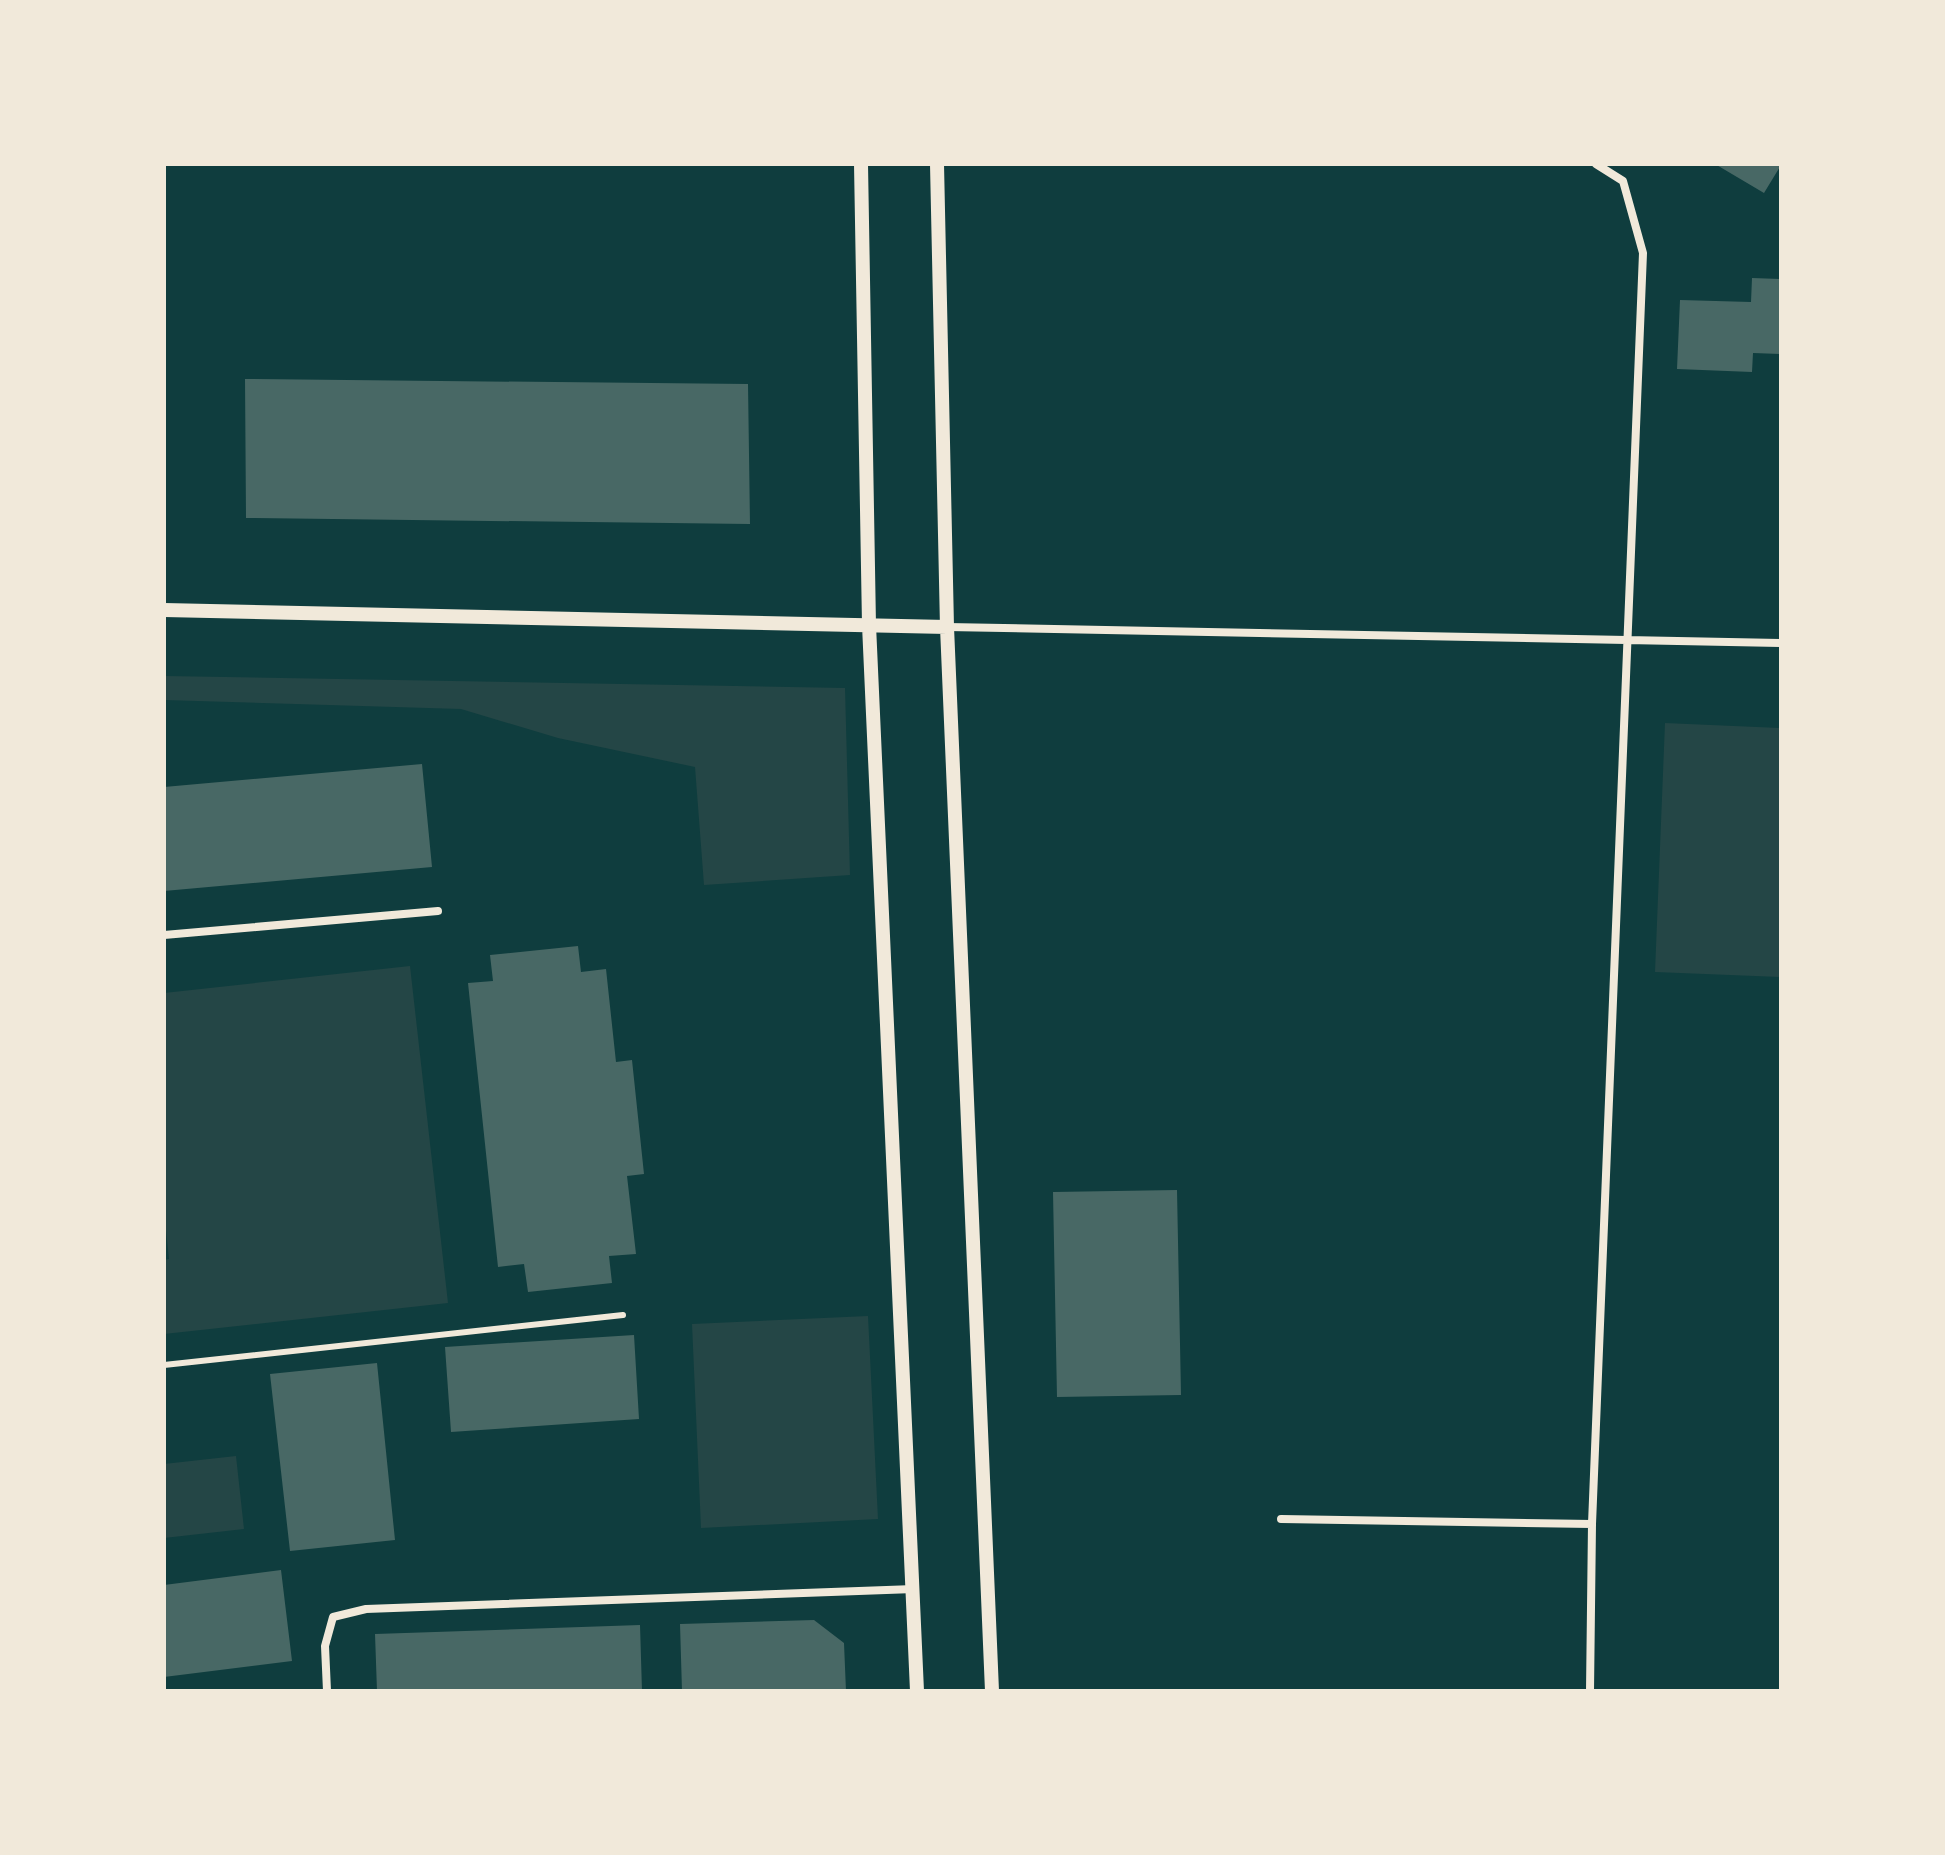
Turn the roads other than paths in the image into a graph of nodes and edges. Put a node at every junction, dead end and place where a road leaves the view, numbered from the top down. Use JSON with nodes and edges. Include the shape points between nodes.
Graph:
{"nodes":[{"id":1,"x":861,"y":164,"type":"edge"},
{"id":2,"x":937,"y":164,"type":"edge"},
{"id":3,"x":1596,"y":164,"type":"edge"},
{"id":4,"x":164,"y":610,"type":"edge"},
{"id":5,"x":869,"y":625,"type":"junction"},
{"id":6,"x":947,"y":627,"type":"junction"},
{"id":7,"x":1629,"y":642,"type":"junction"},
{"id":8,"x":1781,"y":643,"type":"edge"},
{"id":9,"x":438,"y":911,"type":"dead end"},
{"id":10,"x":164,"y":935,"type":"edge"},
{"id":11,"x":623,"y":1315,"type":"dead end"},
{"id":12,"x":164,"y":1365,"type":"edge"},
{"id":13,"x":1281,"y":1519,"type":"dead end"},
{"id":14,"x":1592,"y":1524,"type":"junction"},
{"id":15,"x":914,"y":1589,"type":"junction"},
{"id":16,"x":327,"y":1691,"type":"edge"},
{"id":17,"x":917,"y":1691,"type":"edge"},
{"id":18,"x":992,"y":1691,"type":"edge"},
{"id":19,"x":1590,"y":1691,"type":"edge"}],
"edges":[{"from":1,"to":5,"type":"street"},
{"from":2,"to":6,"type":"street"},
{"from":3,"to":7,"type":"street","via":[[1623,181],[1643,253]]},
{"from":4,"to":5,"type":"street"},
{"from":5,"to":6,"type":"street"},
{"from":5,"to":15,"type":"street"},
{"from":6,"to":7,"type":"street"},
{"from":6,"to":18,"type":"street"},
{"from":7,"to":8,"type":"street"},
{"from":7,"to":14,"type":"street"},
{"from":9,"to":10,"type":"street"},
{"from":11,"to":12,"type":"lane"},
{"from":13,"to":14,"type":"street"},
{"from":14,"to":19,"type":"street"},
{"from":15,"to":16,"type":"street","via":[[366,1609],[333,1617],[325,1646]]},
{"from":15,"to":17,"type":"street"}]}
